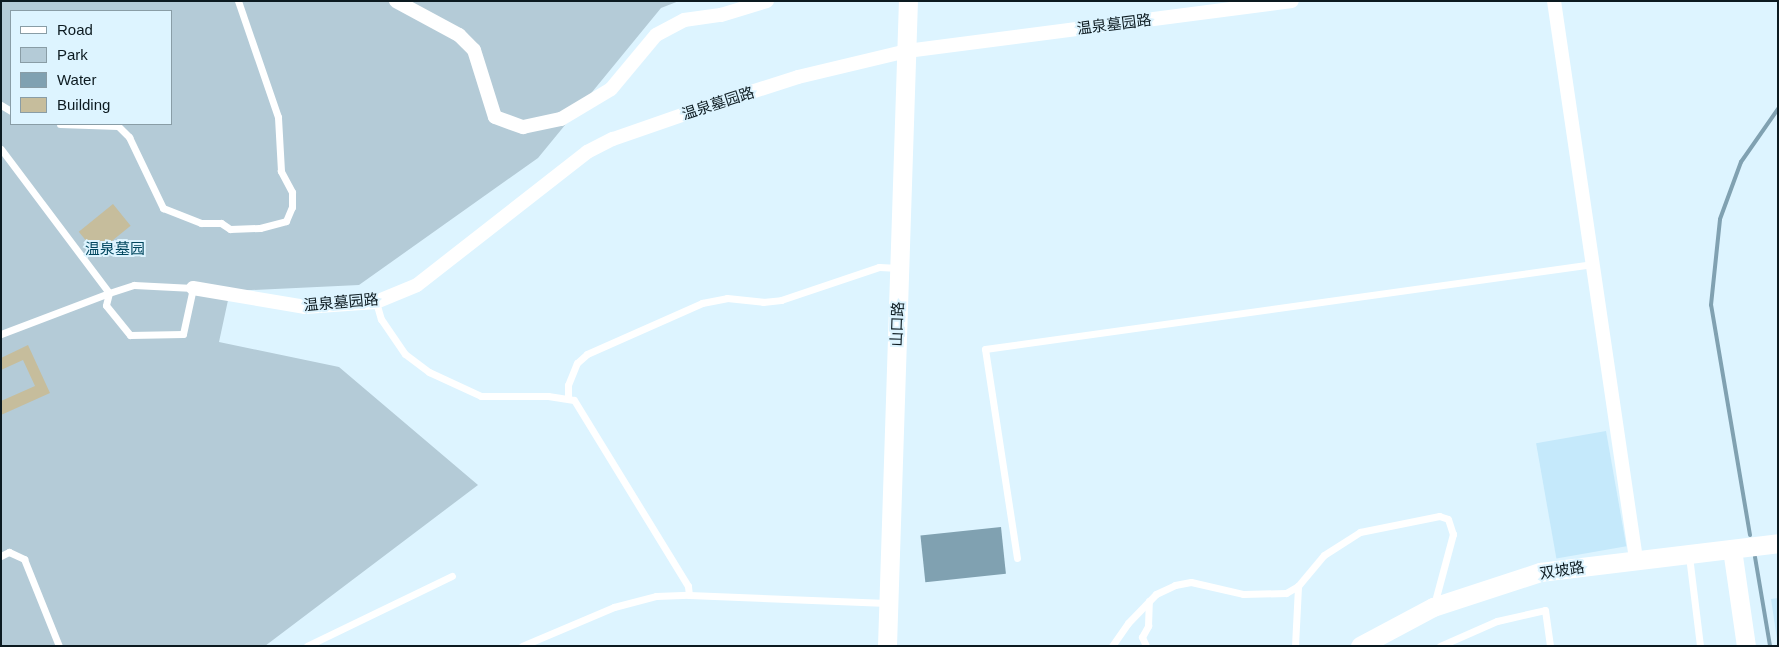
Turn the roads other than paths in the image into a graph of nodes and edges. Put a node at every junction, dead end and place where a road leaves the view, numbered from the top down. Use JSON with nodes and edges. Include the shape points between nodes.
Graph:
{"nodes":[{"id":1,"x":238,"y":1,"type":"edge"},
{"id":2,"x":396,"y":1,"type":"edge"},
{"id":3,"x":767,"y":1,"type":"edge"},
{"id":4,"x":908,"y":1,"type":"edge"},
{"id":5,"x":1292,"y":1,"type":"edge"},
{"id":6,"x":1554,"y":1,"type":"edge"},
{"id":7,"x":907,"y":51,"type":"junction"},
{"id":8,"x":89,"y":125,"type":"edge"},
{"id":9,"x":1,"y":148,"type":"edge"},
{"id":10,"x":1593,"y":264,"type":"junction"},
{"id":11,"x":899,"y":268,"type":"junction"},
{"id":12,"x":193,"y":288,"type":"junction"},
{"id":13,"x":109,"y":293,"type":"junction"},
{"id":14,"x":376,"y":302,"type":"junction"},
{"id":15,"x":1,"y":334,"type":"edge"},
{"id":16,"x":568,"y":398,"type":"junction"},
{"id":17,"x":1778,"y":543,"type":"edge"},
{"id":18,"x":1732,"y":549,"type":"junction"},
{"id":19,"x":1688,"y":553,"type":"junction"},
{"id":20,"x":1,"y":556,"type":"edge"},
{"id":21,"x":1017,"y":558,"type":"dead end"},
{"id":22,"x":1636,"y":559,"type":"junction"},
{"id":23,"x":452,"y":576,"type":"dead end"},
{"id":24,"x":1298,"y":586,"type":"junction"},
{"id":25,"x":689,"y":595,"type":"junction"},
{"id":26,"x":1149,"y":601,"type":"junction"},
{"id":27,"x":887,"y":603,"type":"junction"},
{"id":28,"x":1433,"y":607,"type":"junction"},
{"id":29,"x":59,"y":646,"type":"edge"},
{"id":30,"x":307,"y":646,"type":"edge"},
{"id":31,"x":522,"y":646,"type":"edge"},
{"id":32,"x":887,"y":646,"type":"edge"},
{"id":33,"x":1112,"y":646,"type":"edge"},
{"id":34,"x":1146,"y":646,"type":"edge"},
{"id":35,"x":1295,"y":646,"type":"edge"},
{"id":36,"x":1360,"y":646,"type":"edge"},
{"id":37,"x":1440,"y":646,"type":"edge"},
{"id":38,"x":1550,"y":646,"type":"edge"},
{"id":39,"x":1700,"y":646,"type":"edge"},
{"id":40,"x":1746,"y":646,"type":"edge"}],
"edges":[{"from":1,"to":8,"type":"lane","via":[[278,117],[281,171],[292,192],[292,207],[286,221],[260,228],[230,229],[221,223],[201,223],[163,208],[129,137],[118,126]]},
{"from":2,"to":3,"type":"street","via":[[459,35],[474,50],[495,117],[523,127],[561,118],[611,89],[656,35],[684,20],[721,15]]},
{"from":4,"to":7,"type":"street","name":"山口路"},
{"from":5,"to":7,"type":"street","name":"温泉墓园路"},
{"from":6,"to":10,"type":"street"},
{"from":7,"to":11,"type":"street","name":"山口路"},
{"from":7,"to":14,"type":"street","name":"温泉墓园路","via":[[798,77],[613,138],[587,152],[417,286]]},
{"from":9,"to":13,"type":"lane"},
{"from":10,"to":21,"type":"lane","via":[[984,349]]},
{"from":10,"to":22,"type":"street"},
{"from":11,"to":16,"type":"lane","via":[[870,270],[781,300],[763,302],[727,298],[702,303],[588,354],[577,363],[568,385]]},
{"from":11,"to":27,"type":"street","name":"山口路"},
{"from":12,"to":13,"type":"lane","via":[[134,285]]},
{"from":12,"to":13,"type":"lane","via":[[183,334],[130,336],[106,305]]},
{"from":12,"to":14,"type":"street","name":"温泉墓园路","via":[[305,307]]},
{"from":13,"to":15,"type":"lane"},
{"from":14,"to":16,"type":"lane","via":[[381,319],[405,354],[429,372],[481,396]]},
{"from":16,"to":25,"type":"lane","via":[[574,400],[582,412],[688,586]]},
{"from":17,"to":18,"type":"street","name":"双坡路"},
{"from":18,"to":19,"type":"street","name":"双坡路"},
{"from":18,"to":40,"type":"street"},
{"from":19,"to":22,"type":"street","name":"双坡路"},
{"from":19,"to":39,"type":"lane"},
{"from":20,"to":29,"type":"lane","via":[[15,553],[24,559]]},
{"from":22,"to":28,"type":"street","name":"双坡路","via":[[1540,572]]},
{"from":23,"to":30,"type":"lane"},
{"from":24,"to":26,"type":"lane","via":[[1286,592],[1250,594],[1191,582],[1175,585]]},
{"from":24,"to":28,"type":"lane","via":[[1324,555],[1360,532],[1439,516],[1448,518],[1453,534]]},
{"from":24,"to":35,"type":"lane"},
{"from":25,"to":27,"type":"lane"},
{"from":25,"to":31,"type":"lane","via":[[656,596],[614,607]]},
{"from":26,"to":33,"type":"lane"},
{"from":26,"to":34,"type":"lane","via":[[1148,626],[1142,636]]},
{"from":27,"to":32,"type":"street","name":"山口路"},
{"from":28,"to":36,"type":"street","name":"双坡路"},
{"from":37,"to":38,"type":"lane","via":[[1498,622],[1545,610]]}]}
